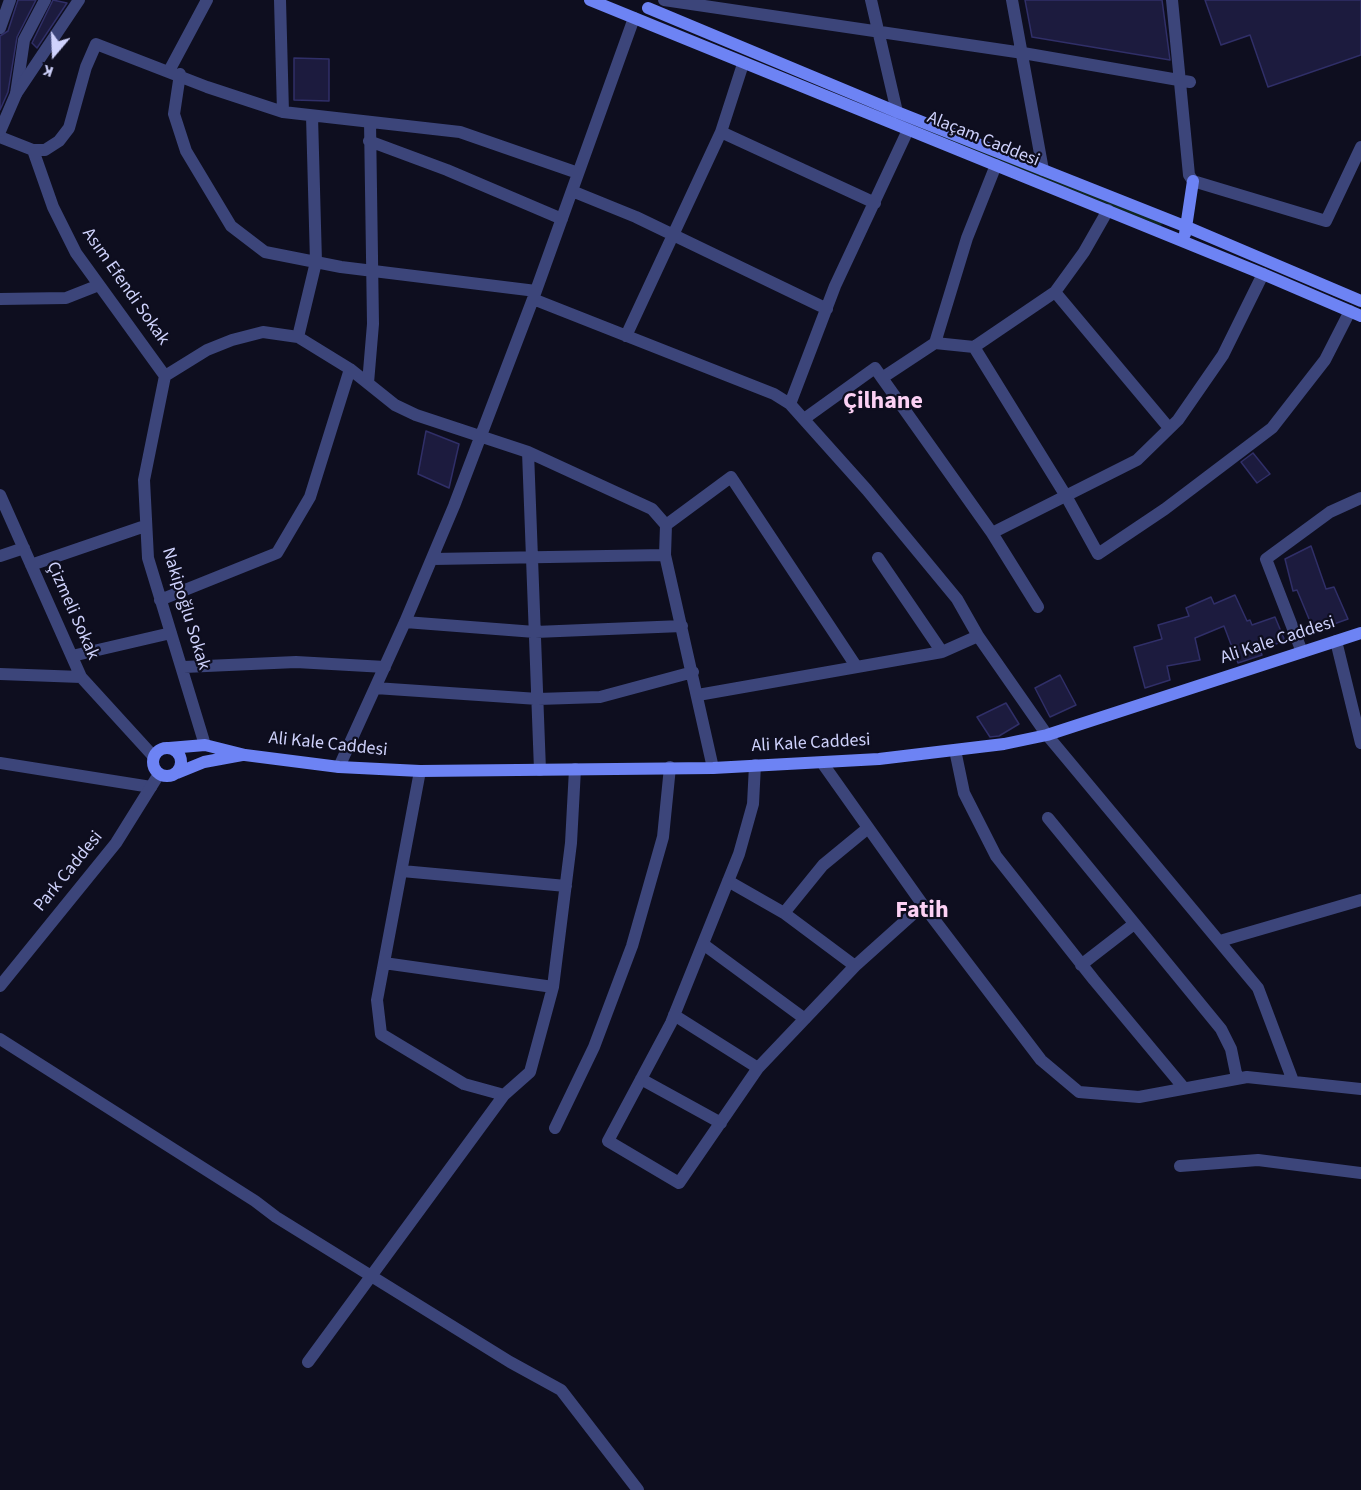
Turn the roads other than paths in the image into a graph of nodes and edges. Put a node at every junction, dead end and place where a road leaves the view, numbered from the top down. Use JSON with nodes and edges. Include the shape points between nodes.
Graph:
{"nodes":[{"id":1,"x":45,"y":0,"type":"edge"},
{"id":2,"x":207,"y":0,"type":"edge"},
{"id":3,"x":280,"y":0,"type":"edge"},
{"id":4,"x":590,"y":0,"type":"edge"},
{"id":5,"x":672,"y":0,"type":"edge"},
{"id":6,"x":871,"y":0,"type":"edge"},
{"id":7,"x":1012,"y":0,"type":"edge"},
{"id":8,"x":1172,"y":0,"type":"edge"},
{"id":9,"x":6,"y":1,"type":"edge"},
{"id":10,"x":75,"y":1,"type":"edge"},
{"id":11,"x":648,"y":4,"type":"edge"},
{"id":12,"x":634,"y":18,"type":"junction"},
{"id":13,"x":648,"y":24,"type":"junction"},
{"id":14,"x":0,"y":28,"type":"edge"},
{"id":15,"x":879,"y":32,"type":"junction"},
{"id":16,"x":1023,"y":52,"type":"junction"},
{"id":17,"x":743,"y":64,"type":"junction"},
{"id":18,"x":175,"y":72,"type":"junction"},
{"id":19,"x":1185,"y":81,"type":"junction"},
{"id":20,"x":16,"y":94,"type":"junction"},
{"id":21,"x":4,"y":112,"type":"edge"},
{"id":22,"x":284,"y":112,"type":"junction"},
{"id":23,"x":897,"y":112,"type":"junction"},
{"id":24,"x":312,"y":116,"type":"junction"},
{"id":25,"x":370,"y":122,"type":"junction"},
{"id":26,"x":908,"y":130,"type":"junction"},
{"id":27,"x":0,"y":131,"type":"edge"},
{"id":28,"x":721,"y":132,"type":"junction"},
{"id":29,"x":0,"y":137,"type":"edge"},
{"id":30,"x":369,"y":141,"type":"junction"},
{"id":31,"x":1361,"y":147,"type":"edge"},
{"id":32,"x":33,"y":150,"type":"junction"},
{"id":33,"x":996,"y":165,"type":"junction"},
{"id":34,"x":1043,"y":170,"type":"junction"},
{"id":35,"x":578,"y":172,"type":"junction"},
{"id":36,"x":1193,"y":181,"type":"junction"},
{"id":37,"x":572,"y":191,"type":"junction"},
{"id":38,"x":875,"y":203,"type":"junction"},
{"id":39,"x":1108,"y":210,"type":"junction"},
{"id":40,"x":562,"y":219,"type":"junction"},
{"id":41,"x":1187,"y":227,"type":"junction"},
{"id":42,"x":674,"y":235,"type":"junction"},
{"id":43,"x":1183,"y":241,"type":"junction"},
{"id":44,"x":316,"y":262,"type":"junction"},
{"id":45,"x":370,"y":271,"type":"junction"},
{"id":46,"x":1263,"y":274,"type":"junction"},
{"id":47,"x":99,"y":285,"type":"junction"},
{"id":48,"x":1055,"y":292,"type":"junction"},
{"id":49,"x":534,"y":295,"type":"junction"},
{"id":50,"x":0,"y":299,"type":"edge"},
{"id":51,"x":1361,"y":301,"type":"edge"},
{"id":52,"x":826,"y":309,"type":"junction"},
{"id":53,"x":1357,"y":312,"type":"edge"},
{"id":54,"x":626,"y":336,"type":"junction"},
{"id":55,"x":298,"y":337,"type":"junction"},
{"id":56,"x":935,"y":343,"type":"junction"},
{"id":57,"x":974,"y":347,"type":"junction"},
{"id":58,"x":350,"y":369,"type":"junction"},
{"id":59,"x":165,"y":376,"type":"junction"},
{"id":60,"x":882,"y":378,"type":"junction"},
{"id":61,"x":368,"y":383,"type":"junction"},
{"id":62,"x":790,"y":404,"type":"junction"},
{"id":63,"x":804,"y":419,"type":"junction"},
{"id":64,"x":1169,"y":428,"type":"junction"},
{"id":65,"x":481,"y":436,"type":"junction"},
{"id":66,"x":528,"y":452,"type":"junction"},
{"id":67,"x":0,"y":495,"type":"edge"},
{"id":68,"x":1066,"y":496,"type":"junction"},
{"id":69,"x":1361,"y":498,"type":"edge"},
{"id":70,"x":666,"y":525,"type":"junction"},
{"id":71,"x":145,"y":526,"type":"junction"},
{"id":72,"x":992,"y":533,"type":"junction"},
{"id":73,"x":24,"y":548,"type":"junction"},
{"id":74,"x":665,"y":555,"type":"junction"},
{"id":75,"x":0,"y":556,"type":"edge"},
{"id":76,"x":532,"y":558,"type":"junction"},
{"id":77,"x":878,"y":558,"type":"dead end"},
{"id":78,"x":433,"y":559,"type":"junction"},
{"id":79,"x":32,"y":566,"type":"junction"},
{"id":80,"x":160,"y":600,"type":"junction"},
{"id":81,"x":1038,"y":607,"type":"dead end"},
{"id":82,"x":405,"y":622,"type":"junction"},
{"id":83,"x":682,"y":626,"type":"junction"},
{"id":84,"x":535,"y":632,"type":"junction"},
{"id":85,"x":171,"y":633,"type":"junction"},
{"id":86,"x":1361,"y":633,"type":"edge"},
{"id":87,"x":978,"y":636,"type":"junction"},
{"id":88,"x":1336,"y":641,"type":"junction"},
{"id":89,"x":942,"y":652,"type":"junction"},
{"id":90,"x":1302,"y":652,"type":"junction"},
{"id":91,"x":72,"y":656,"type":"junction"},
{"id":92,"x":856,"y":666,"type":"junction"},
{"id":93,"x":184,"y":667,"type":"junction"},
{"id":94,"x":385,"y":667,"type":"junction"},
{"id":95,"x":693,"y":672,"type":"junction"},
{"id":96,"x":0,"y":674,"type":"edge"},
{"id":97,"x":81,"y":676,"type":"junction"},
{"id":98,"x":375,"y":688,"type":"junction"},
{"id":99,"x":699,"y":695,"type":"junction"},
{"id":100,"x":538,"y":699,"type":"junction"},
{"id":101,"x":1047,"y":735,"type":"junction"},
{"id":102,"x":1361,"y":743,"type":"edge"},
{"id":103,"x":205,"y":745,"type":"junction"},
{"id":104,"x":169,"y":748,"type":"junction"},
{"id":105,"x":955,"y":750,"type":"junction"},
{"id":106,"x":245,"y":755,"type":"junction"},
{"id":107,"x":154,"y":757,"type":"junction"},
{"id":108,"x":0,"y":763,"type":"edge"},
{"id":109,"x":823,"y":764,"type":"junction"},
{"id":110,"x":755,"y":765,"type":"junction"},
{"id":111,"x":339,"y":767,"type":"junction"},
{"id":112,"x":670,"y":767,"type":"junction"},
{"id":113,"x":713,"y":768,"type":"junction"},
{"id":114,"x":575,"y":769,"type":"junction"},
{"id":115,"x":540,"y":770,"type":"junction"},
{"id":116,"x":420,"y":771,"type":"junction"},
{"id":117,"x":177,"y":773,"type":"junction"},
{"id":118,"x":159,"y":774,"type":"junction"},
{"id":119,"x":151,"y":787,"type":"junction"},
{"id":120,"x":1048,"y":818,"type":"dead end"},
{"id":121,"x":868,"y":828,"type":"junction"},
{"id":122,"x":402,"y":871,"type":"junction"},
{"id":123,"x":728,"y":881,"type":"junction"},
{"id":124,"x":566,"y":886,"type":"junction"},
{"id":125,"x":1361,"y":900,"type":"edge"},
{"id":126,"x":923,"y":905,"type":"junction"},
{"id":127,"x":784,"y":913,"type":"junction"},
{"id":128,"x":1134,"y":924,"type":"junction"},
{"id":129,"x":1220,"y":941,"type":"junction"},
{"id":130,"x":703,"y":944,"type":"junction"},
{"id":131,"x":384,"y":963,"type":"junction"},
{"id":132,"x":1081,"y":965,"type":"junction"},
{"id":133,"x":855,"y":966,"type":"junction"},
{"id":134,"x":0,"y":986,"type":"edge"},
{"id":135,"x":553,"y":987,"type":"junction"},
{"id":136,"x":674,"y":1015,"type":"junction"},
{"id":137,"x":805,"y":1019,"type":"junction"},
{"id":138,"x":0,"y":1039,"type":"edge"},
{"id":139,"x":759,"y":1068,"type":"junction"},
{"id":140,"x":1237,"y":1078,"type":"junction"},
{"id":141,"x":641,"y":1079,"type":"junction"},
{"id":142,"x":1293,"y":1081,"type":"junction"},
{"id":143,"x":1184,"y":1088,"type":"junction"},
{"id":144,"x":1361,"y":1089,"type":"edge"},
{"id":145,"x":504,"y":1095,"type":"junction"},
{"id":146,"x":721,"y":1123,"type":"junction"},
{"id":147,"x":555,"y":1128,"type":"dead end"},
{"id":148,"x":1180,"y":1166,"type":"dead end"},
{"id":149,"x":1361,"y":1173,"type":"edge"},
{"id":150,"x":372,"y":1276,"type":"junction"},
{"id":151,"x":308,"y":1362,"type":"dead end"},
{"id":152,"x":638,"y":1490,"type":"edge"}],
"edges":[{"from":1,"to":20,"type":"street","via":[[24,40]]},
{"from":2,"to":18,"type":"street"},
{"from":3,"to":22,"type":"street"},
{"from":4,"to":12,"type":"main road","name":"Alaçam Caddesi"},
{"from":5,"to":15,"type":"street"},
{"from":6,"to":15,"type":"street"},
{"from":7,"to":16,"type":"street"},
{"from":8,"to":19,"type":"street"},
{"from":9,"to":14,"type":"street"},
{"from":10,"to":20,"type":"street"},
{"from":11,"to":13,"type":"main road"},
{"from":11,"to":23,"type":"main road","name":"Alaçam Caddesi"},
{"from":12,"to":13,"type":"main road","name":"Alaçam Caddesi"},
{"from":12,"to":35,"type":"street"},
{"from":13,"to":17,"type":"main road","name":"Alaçam Caddesi"},
{"from":15,"to":16,"type":"street"},
{"from":15,"to":23,"type":"street"},
{"from":16,"to":19,"type":"street"},
{"from":16,"to":34,"type":"street"},
{"from":17,"to":26,"type":"main road","name":"Alaçam Caddesi"},
{"from":17,"to":28,"type":"street"},
{"from":18,"to":22,"type":"street","via":[[207,87]]},
{"from":18,"to":32,"type":"street","via":[[96,44],[69,129],[51,147]]},
{"from":18,"to":44,"type":"street","via":[[174,114],[186,151],[231,226],[265,252]]},
{"from":19,"to":36,"type":"street","via":[[1189,175]]},
{"from":20,"to":21,"type":"street"},
{"from":21,"to":27,"type":"street"},
{"from":22,"to":24,"type":"street"},
{"from":23,"to":34,"type":"main road","name":"Alaçam Caddesi"},
{"from":24,"to":25,"type":"street"},
{"from":24,"to":44,"type":"street"},
{"from":25,"to":30,"type":"street"},
{"from":25,"to":35,"type":"street","via":[[460,132]]},
{"from":26,"to":33,"type":"main road","name":"Alaçam Caddesi"},
{"from":26,"to":38,"type":"street"},
{"from":28,"to":38,"type":"street"},
{"from":28,"to":42,"type":"street"},
{"from":29,"to":32,"type":"street"},
{"from":30,"to":40,"type":"street"},
{"from":30,"to":45,"type":"street"},
{"from":31,"to":36,"type":"street","via":[[1326,221]]},
{"from":32,"to":47,"type":"street","name":"Asım Efendi Sokak","via":[[68,239]]},
{"from":33,"to":39,"type":"main road","name":"Alaçam Caddesi"},
{"from":33,"to":56,"type":"street","via":[[967,238]]},
{"from":34,"to":41,"type":"main road","name":"Alaçam Caddesi"},
{"from":35,"to":37,"type":"street"},
{"from":36,"to":41,"type":"main road"},
{"from":37,"to":40,"type":"street"},
{"from":37,"to":42,"type":"street"},
{"from":38,"to":52,"type":"street"},
{"from":39,"to":43,"type":"main road","name":"Alaçam Caddesi"},
{"from":39,"to":48,"type":"street"},
{"from":40,"to":49,"type":"street"},
{"from":41,"to":43,"type":"main road"},
{"from":41,"to":51,"type":"main road","name":"Alaçam Caddesi"},
{"from":42,"to":52,"type":"street"},
{"from":42,"to":54,"type":"street"},
{"from":43,"to":46,"type":"main road","name":"Alaçam Caddesi"},
{"from":44,"to":45,"type":"street"},
{"from":44,"to":55,"type":"street"},
{"from":45,"to":49,"type":"street"},
{"from":45,"to":61,"type":"street","via":[[373,324]]},
{"from":46,"to":53,"type":"main road","name":"Alaçam Caddesi"},
{"from":46,"to":64,"type":"street","via":[[1223,355]]},
{"from":47,"to":50,"type":"street","via":[[66,298]]},
{"from":47,"to":59,"type":"street","name":"Asım Efendi Sokak"},
{"from":48,"to":57,"type":"street"},
{"from":48,"to":64,"type":"street"},
{"from":49,"to":54,"type":"street"},
{"from":49,"to":65,"type":"street"},
{"from":52,"to":62,"type":"street"},
{"from":53,"to":68,"type":"street","via":[[1272,428],[1098,555]]},
{"from":54,"to":62,"type":"street","via":[[774,394]]},
{"from":55,"to":58,"type":"street"},
{"from":55,"to":59,"type":"street","via":[[263,332],[232,340],[207,350]]},
{"from":56,"to":57,"type":"street"},
{"from":56,"to":60,"type":"street"},
{"from":57,"to":68,"type":"street"},
{"from":58,"to":61,"type":"street"},
{"from":58,"to":80,"type":"street","via":[[310,497],[277,553]]},
{"from":59,"to":71,"type":"street","name":"Nakipoğlu Sokak","via":[[144,480]]},
{"from":60,"to":63,"type":"street","via":[[874,368]]},
{"from":60,"to":72,"type":"street"},
{"from":61,"to":65,"type":"street","via":[[395,405],[416,415]]},
{"from":62,"to":63,"type":"street"},
{"from":63,"to":87,"type":"street","via":[[957,599]]},
{"from":64,"to":68,"type":"street","via":[[1137,460]]},
{"from":65,"to":66,"type":"street"},
{"from":65,"to":78,"type":"street"},
{"from":66,"to":70,"type":"street","via":[[652,509]]},
{"from":66,"to":76,"type":"street"},
{"from":67,"to":73,"type":"street","name":"Çizmeli Sokak"},
{"from":68,"to":72,"type":"street"},
{"from":69,"to":90,"type":"street","via":[[1330,512],[1266,559]]},
{"from":70,"to":74,"type":"street"},
{"from":70,"to":92,"type":"street","via":[[731,477]]},
{"from":71,"to":79,"type":"street"},
{"from":71,"to":80,"type":"street","name":"Nakipoğlu Sokak","via":[[148,558]]},
{"from":72,"to":81,"type":"street"},
{"from":73,"to":75,"type":"street"},
{"from":73,"to":79,"type":"street","name":"Çizmeli Sokak"},
{"from":74,"to":76,"type":"street"},
{"from":74,"to":83,"type":"street"},
{"from":76,"to":78,"type":"street"},
{"from":76,"to":84,"type":"street"},
{"from":77,"to":89,"type":"street"},
{"from":78,"to":82,"type":"street"},
{"from":79,"to":91,"type":"street","name":"Çizmeli Sokak"},
{"from":80,"to":85,"type":"street","name":"Nakipoğlu Sokak"},
{"from":82,"to":84,"type":"street"},
{"from":82,"to":94,"type":"street"},
{"from":83,"to":84,"type":"street"},
{"from":83,"to":95,"type":"street"},
{"from":84,"to":100,"type":"street"},
{"from":85,"to":91,"type":"street"},
{"from":85,"to":93,"type":"street","name":"Nakipoğlu Sokak"},
{"from":86,"to":88,"type":"main road","name":"Ali Kale Caddesi"},
{"from":87,"to":89,"type":"street"},
{"from":87,"to":101,"type":"street"},
{"from":88,"to":90,"type":"main road","name":"Ali Kale Caddesi"},
{"from":88,"to":102,"type":"street"},
{"from":89,"to":92,"type":"street"},
{"from":90,"to":101,"type":"main road","name":"Ali Kale Caddesi"},
{"from":91,"to":97,"type":"street","name":"Çizmeli Sokak"},
{"from":92,"to":99,"type":"street"},
{"from":93,"to":94,"type":"street","via":[[296,662]]},
{"from":93,"to":103,"type":"street","name":"Nakipoğlu Sokak"},
{"from":94,"to":98,"type":"street"},
{"from":95,"to":99,"type":"street"},
{"from":95,"to":100,"type":"street","via":[[600,698]]},
{"from":96,"to":97,"type":"street"},
{"from":97,"to":107,"type":"street","name":"Çizmeli Sokak"},
{"from":98,"to":100,"type":"street"},
{"from":98,"to":111,"type":"street"},
{"from":99,"to":113,"type":"street"},
{"from":100,"to":115,"type":"street"},
{"from":101,"to":105,"type":"main road","name":"Ali Kale Caddesi"},
{"from":101,"to":129,"type":"street"},
{"from":103,"to":104,"type":"main road","name":"Ali Kale Caddesi"},
{"from":103,"to":106,"type":"main road","name":"Ali Kale Caddesi"},
{"from":104,"to":107,"type":"main road"},
{"from":104,"to":117,"type":"main road","via":[[182,759]]},
{"from":105,"to":109,"type":"main road","name":"Ali Kale Caddesi"},
{"from":105,"to":132,"type":"street","via":[[964,793],[996,856]]},
{"from":106,"to":111,"type":"main road","name":"Ali Kale Caddesi"},
{"from":106,"to":117,"type":"main road","name":"Ali Kale Caddesi","via":[[204,762]]},
{"from":107,"to":118,"type":"main road","via":[[153,766]]},
{"from":108,"to":119,"type":"street"},
{"from":109,"to":110,"type":"main road","name":"Ali Kale Caddesi"},
{"from":109,"to":121,"type":"street"},
{"from":110,"to":113,"type":"main road","name":"Ali Kale Caddesi"},
{"from":110,"to":123,"type":"street","via":[[753,804]]},
{"from":111,"to":116,"type":"main road","name":"Ali Kale Caddesi"},
{"from":112,"to":113,"type":"main road","name":"Ali Kale Caddesi"},
{"from":112,"to":114,"type":"main road","name":"Ali Kale Caddesi"},
{"from":112,"to":147,"type":"street","via":[[663,837],[632,946],[594,1047]]},
{"from":114,"to":115,"type":"main road","name":"Ali Kale Caddesi"},
{"from":114,"to":124,"type":"street"},
{"from":115,"to":116,"type":"main road","name":"Ali Kale Caddesi"},
{"from":116,"to":122,"type":"street"},
{"from":117,"to":118,"type":"main road","via":[[168,777]]},
{"from":118,"to":119,"type":"street","name":"Park Caddesi"},
{"from":119,"to":134,"type":"street","name":"Park Caddesi","via":[[116,843]]},
{"from":120,"to":128,"type":"street"},
{"from":121,"to":126,"type":"street"},
{"from":121,"to":127,"type":"street","via":[[823,865]]},
{"from":122,"to":124,"type":"street"},
{"from":122,"to":131,"type":"street"},
{"from":123,"to":127,"type":"street"},
{"from":123,"to":130,"type":"street"},
{"from":124,"to":135,"type":"street"},
{"from":125,"to":129,"type":"street"},
{"from":126,"to":133,"type":"street"},
{"from":126,"to":143,"type":"street","via":[[1041,1060],[1079,1092],[1139,1097]]},
{"from":127,"to":133,"type":"street"},
{"from":128,"to":132,"type":"street"},
{"from":128,"to":140,"type":"street","via":[[1221,1029],[1231,1049]]},
{"from":129,"to":142,"type":"street","via":[[1258,988]]},
{"from":130,"to":136,"type":"street"},
{"from":130,"to":137,"type":"street"},
{"from":131,"to":135,"type":"street"},
{"from":131,"to":145,"type":"street","via":[[377,1000],[381,1034],[464,1084]]},
{"from":132,"to":143,"type":"street"},
{"from":133,"to":137,"type":"street"},
{"from":135,"to":145,"type":"street","via":[[530,1072]]},
{"from":136,"to":139,"type":"street"},
{"from":136,"to":141,"type":"street"},
{"from":137,"to":139,"type":"street"},
{"from":138,"to":150,"type":"street"},
{"from":139,"to":146,"type":"street"},
{"from":140,"to":142,"type":"street"},
{"from":140,"to":143,"type":"street"},
{"from":141,"to":146,"type":"street"},
{"from":141,"to":146,"type":"street","via":[[608,1141],[679,1183]]},
{"from":142,"to":144,"type":"street"},
{"from":145,"to":150,"type":"street"},
{"from":148,"to":149,"type":"street","via":[[1258,1160]]},
{"from":150,"to":151,"type":"street"},
{"from":150,"to":152,"type":"street","via":[[561,1390]]}]}
